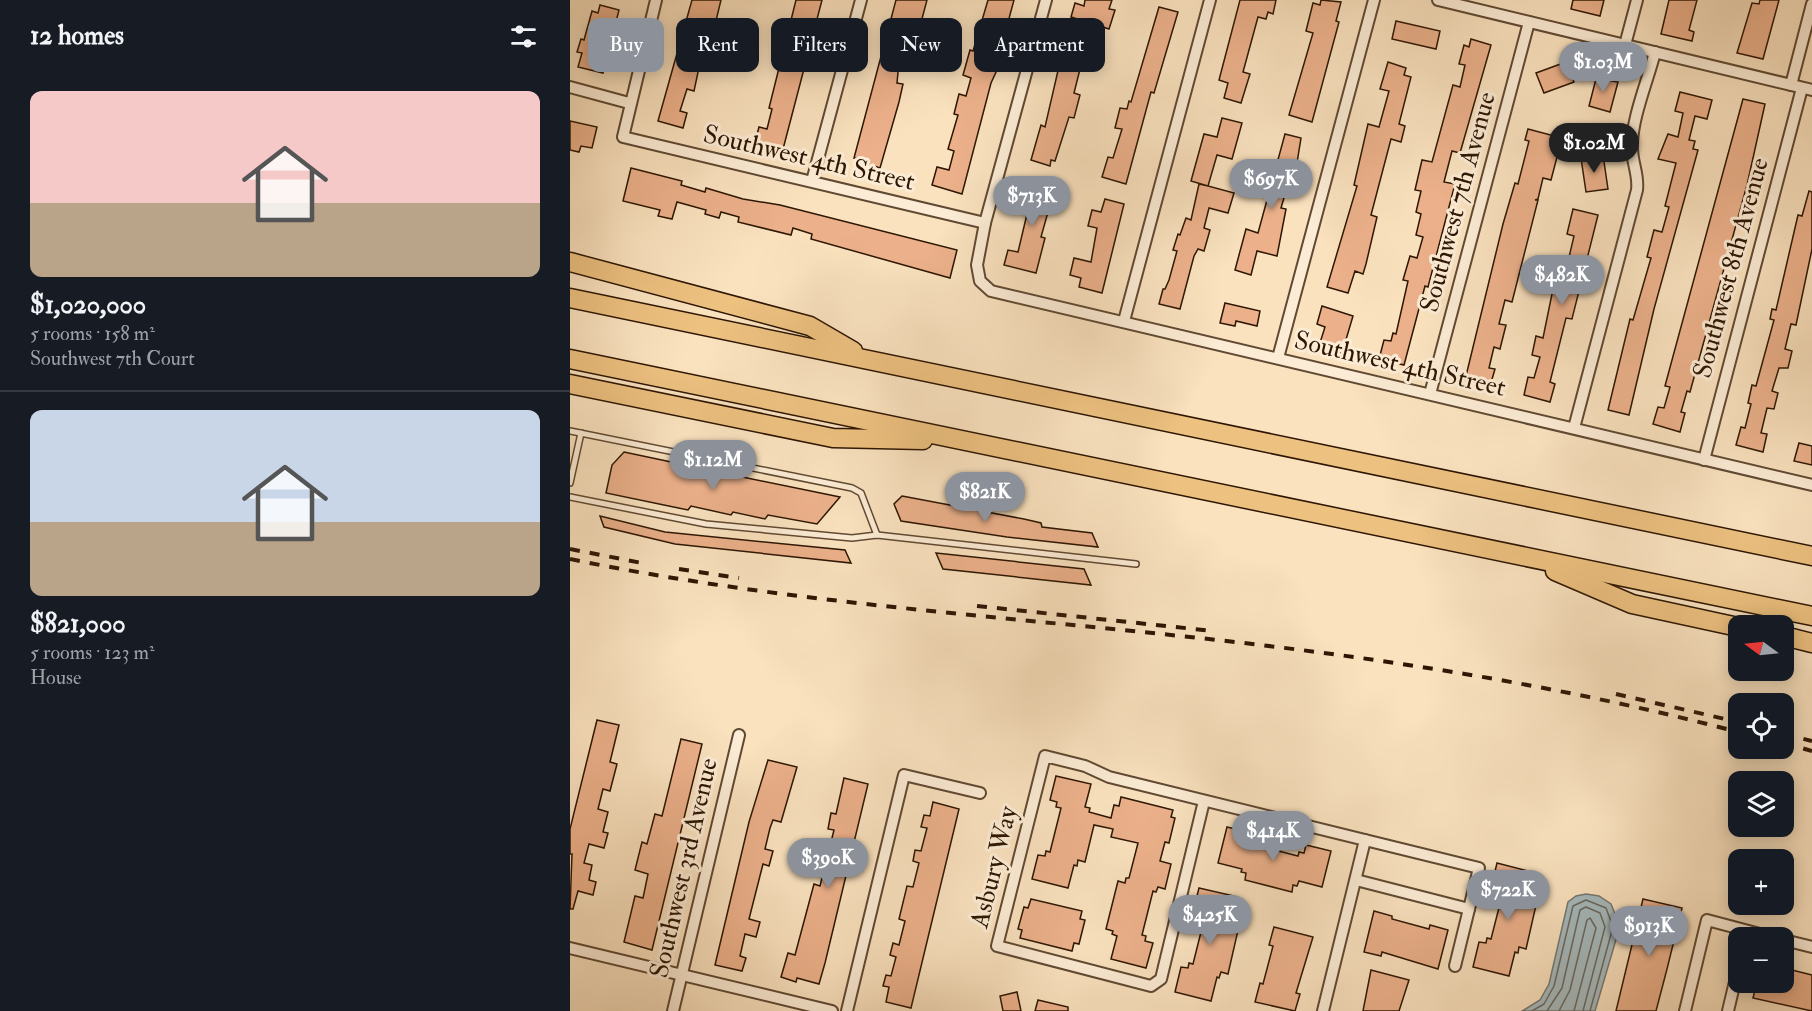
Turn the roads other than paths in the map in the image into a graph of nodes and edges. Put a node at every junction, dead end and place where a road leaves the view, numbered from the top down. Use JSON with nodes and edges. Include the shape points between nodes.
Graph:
{"nodes":[{"id":1,"x":656,"y":0,"type":"edge"},
{"id":2,"x":861,"y":0,"type":"edge"},
{"id":3,"x":1046,"y":0,"type":"edge"},
{"id":4,"x":1210,"y":0,"type":"edge"},
{"id":5,"x":1374,"y":0,"type":"edge"},
{"id":6,"x":1438,"y":0,"type":"edge"},
{"id":7,"x":1637,"y":0,"type":"edge"},
{"id":8,"x":1463,"y":3,"type":"edge"},
{"id":9,"x":1812,"y":4,"type":"edge"},
{"id":10,"x":1529,"y":22,"type":"junction"},
{"id":11,"x":1625,"y":45,"type":"junction"},
{"id":12,"x":1655,"y":52,"type":"junction"},
{"id":13,"x":1791,"y":85,"type":"junction"},
{"id":14,"x":570,"y":87,"type":"edge"},
{"id":15,"x":1807,"y":89,"type":"edge"},
{"id":16,"x":629,"y":103,"type":"junction"},
{"id":17,"x":812,"y":181,"type":"junction"},
{"id":18,"x":985,"y":223,"type":"junction"},
{"id":19,"x":570,"y":262,"type":"edge"},
{"id":20,"x":570,"y":298,"type":"edge"},
{"id":21,"x":1124,"y":321,"type":"junction"},
{"id":22,"x":1278,"y":358,"type":"junction"},
{"id":23,"x":570,"y":359,"type":"edge"},
{"id":24,"x":868,"y":360,"type":"junction"},
{"id":25,"x":570,"y":384,"type":"edge"},
{"id":26,"x":1430,"y":394,"type":"junction"},
{"id":27,"x":1574,"y":428,"type":"junction"},
{"id":28,"x":570,"y":431,"type":"edge"},
{"id":29,"x":581,"y":433,"type":"junction"},
{"id":30,"x":969,"y":442,"type":"junction"},
{"id":31,"x":1704,"y":459,"type":"junction"},
{"id":32,"x":570,"y":483,"type":"edge"},
{"id":33,"x":1812,"y":485,"type":"edge"},
{"id":34,"x":570,"y":497,"type":"edge"},
{"id":35,"x":877,"y":535,"type":"junction"},
{"id":36,"x":1774,"y":549,"type":"junction"},
{"id":37,"x":1812,"y":550,"type":"edge"},
{"id":38,"x":1518,"y":555,"type":"junction"},
{"id":39,"x":1812,"y":556,"type":"edge"},
{"id":40,"x":1136,"y":564,"type":"dead end"},
{"id":41,"x":1812,"y":616,"type":"edge"},
{"id":42,"x":1728,"y":625,"type":"edge"},
{"id":43,"x":1794,"y":638,"type":"edge"},
{"id":44,"x":1812,"y":642,"type":"edge"},
{"id":45,"x":738,"y":735,"type":"dead end"},
{"id":46,"x":980,"y":793,"type":"dead end"},
{"id":47,"x":1204,"y":801,"type":"junction"},
{"id":48,"x":1365,"y":840,"type":"junction"},
{"id":49,"x":1356,"y":880,"type":"junction"},
{"id":50,"x":1469,"y":909,"type":"junction"},
{"id":51,"x":1728,"y":927,"type":"edge"},
{"id":52,"x":1794,"y":942,"type":"edge"},
{"id":53,"x":1812,"y":947,"type":"edge"},
{"id":54,"x":570,"y":948,"type":"edge"},
{"id":55,"x":1455,"y":966,"type":"dead end"},
{"id":56,"x":681,"y":974,"type":"junction"},
{"id":57,"x":1732,"y":993,"type":"edge"},
{"id":58,"x":672,"y":1011,"type":"edge"},
{"id":59,"x":832,"y":1011,"type":"edge"},
{"id":60,"x":847,"y":1011,"type":"edge"},
{"id":61,"x":1323,"y":1011,"type":"edge"},
{"id":62,"x":1685,"y":1011,"type":"edge"},
{"id":63,"x":1728,"y":1011,"type":"edge"}],
"edges":[{"from":1,"to":16,"type":"street"},
{"from":2,"to":17,"type":"street"},
{"from":3,"to":18,"type":"street"},
{"from":4,"to":21,"type":"street"},
{"from":5,"to":22,"type":"street"},
{"from":6,"to":8,"type":"street"},
{"from":7,"to":11,"type":"street"},
{"from":8,"to":10,"type":"street"},
{"from":9,"to":13,"type":"street"},
{"from":10,"to":11,"type":"street"},
{"from":10,"to":26,"type":"street","name":"Southwest 7th Avenue"},
{"from":11,"to":12,"type":"street"},
{"from":12,"to":13,"type":"street"},
{"from":12,"to":27,"type":"street","via":[[1633,135],[1637,190]]},
{"from":13,"to":15,"type":"street"},
{"from":14,"to":16,"type":"street"},
{"from":15,"to":31,"type":"street","name":"Southwest 8th Avenue"},
{"from":16,"to":17,"type":"street","name":"Southwest 4th Street","via":[[622,137]]},
{"from":17,"to":18,"type":"street","name":"Southwest 4th Street"},
{"from":18,"to":21,"type":"street","name":"Southwest 4th Street","via":[[977,264],[980,281],[991,291]]},
{"from":19,"to":24,"type":"highway","via":[[810,326]]},
{"from":20,"to":24,"type":"highway"},
{"from":21,"to":22,"type":"street","name":"Southwest 4th Street"},
{"from":22,"to":26,"type":"street","name":"Southwest 4th Street"},
{"from":23,"to":30,"type":"highway"},
{"from":24,"to":36,"type":"highway"},
{"from":25,"to":30,"type":"highway","via":[[833,438]]},
{"from":26,"to":27,"type":"street","name":"Southwest 4th Street"},
{"from":27,"to":31,"type":"street","name":"Southwest 4th Street"},
{"from":28,"to":29,"type":"lane"},
{"from":29,"to":32,"type":"lane"},
{"from":29,"to":35,"type":"lane","via":[[852,488],[861,493]]},
{"from":30,"to":38,"type":"highway"},
{"from":31,"to":33,"type":"street","name":"Southwest 4th Street"},
{"from":34,"to":35,"type":"lane","via":[[706,524],[852,538]]},
{"from":35,"to":40,"type":"lane"},
{"from":36,"to":37,"type":"highway"},
{"from":36,"to":39,"type":"highway"},
{"from":38,"to":41,"type":"highway"},
{"from":38,"to":42,"type":"highway","via":[[1632,604]]},
{"from":43,"to":44,"type":"highway"},
{"from":45,"to":56,"type":"street","name":"Southwest 3rd Avenue"},
{"from":46,"to":60,"type":"street","via":[[904,775]]},
{"from":47,"to":47,"type":"street","name":"Asbury Way","via":[[1161,979],[1151,986],[997,946],[1045,756]]},
{"from":47,"to":48,"type":"street","name":"Asbury Way"},
{"from":48,"to":49,"type":"street"},
{"from":48,"to":50,"type":"street","name":"Asbury Way","via":[[1479,868]]},
{"from":49,"to":50,"type":"street"},
{"from":49,"to":61,"type":"street"},
{"from":50,"to":55,"type":"street"},
{"from":51,"to":62,"type":"street","via":[[1707,920]]},
{"from":52,"to":53,"type":"street"},
{"from":54,"to":56,"type":"street"},
{"from":56,"to":58,"type":"street","name":"Southwest 3rd Avenue"},
{"from":56,"to":59,"type":"street"},
{"from":57,"to":63,"type":"street"}]}
